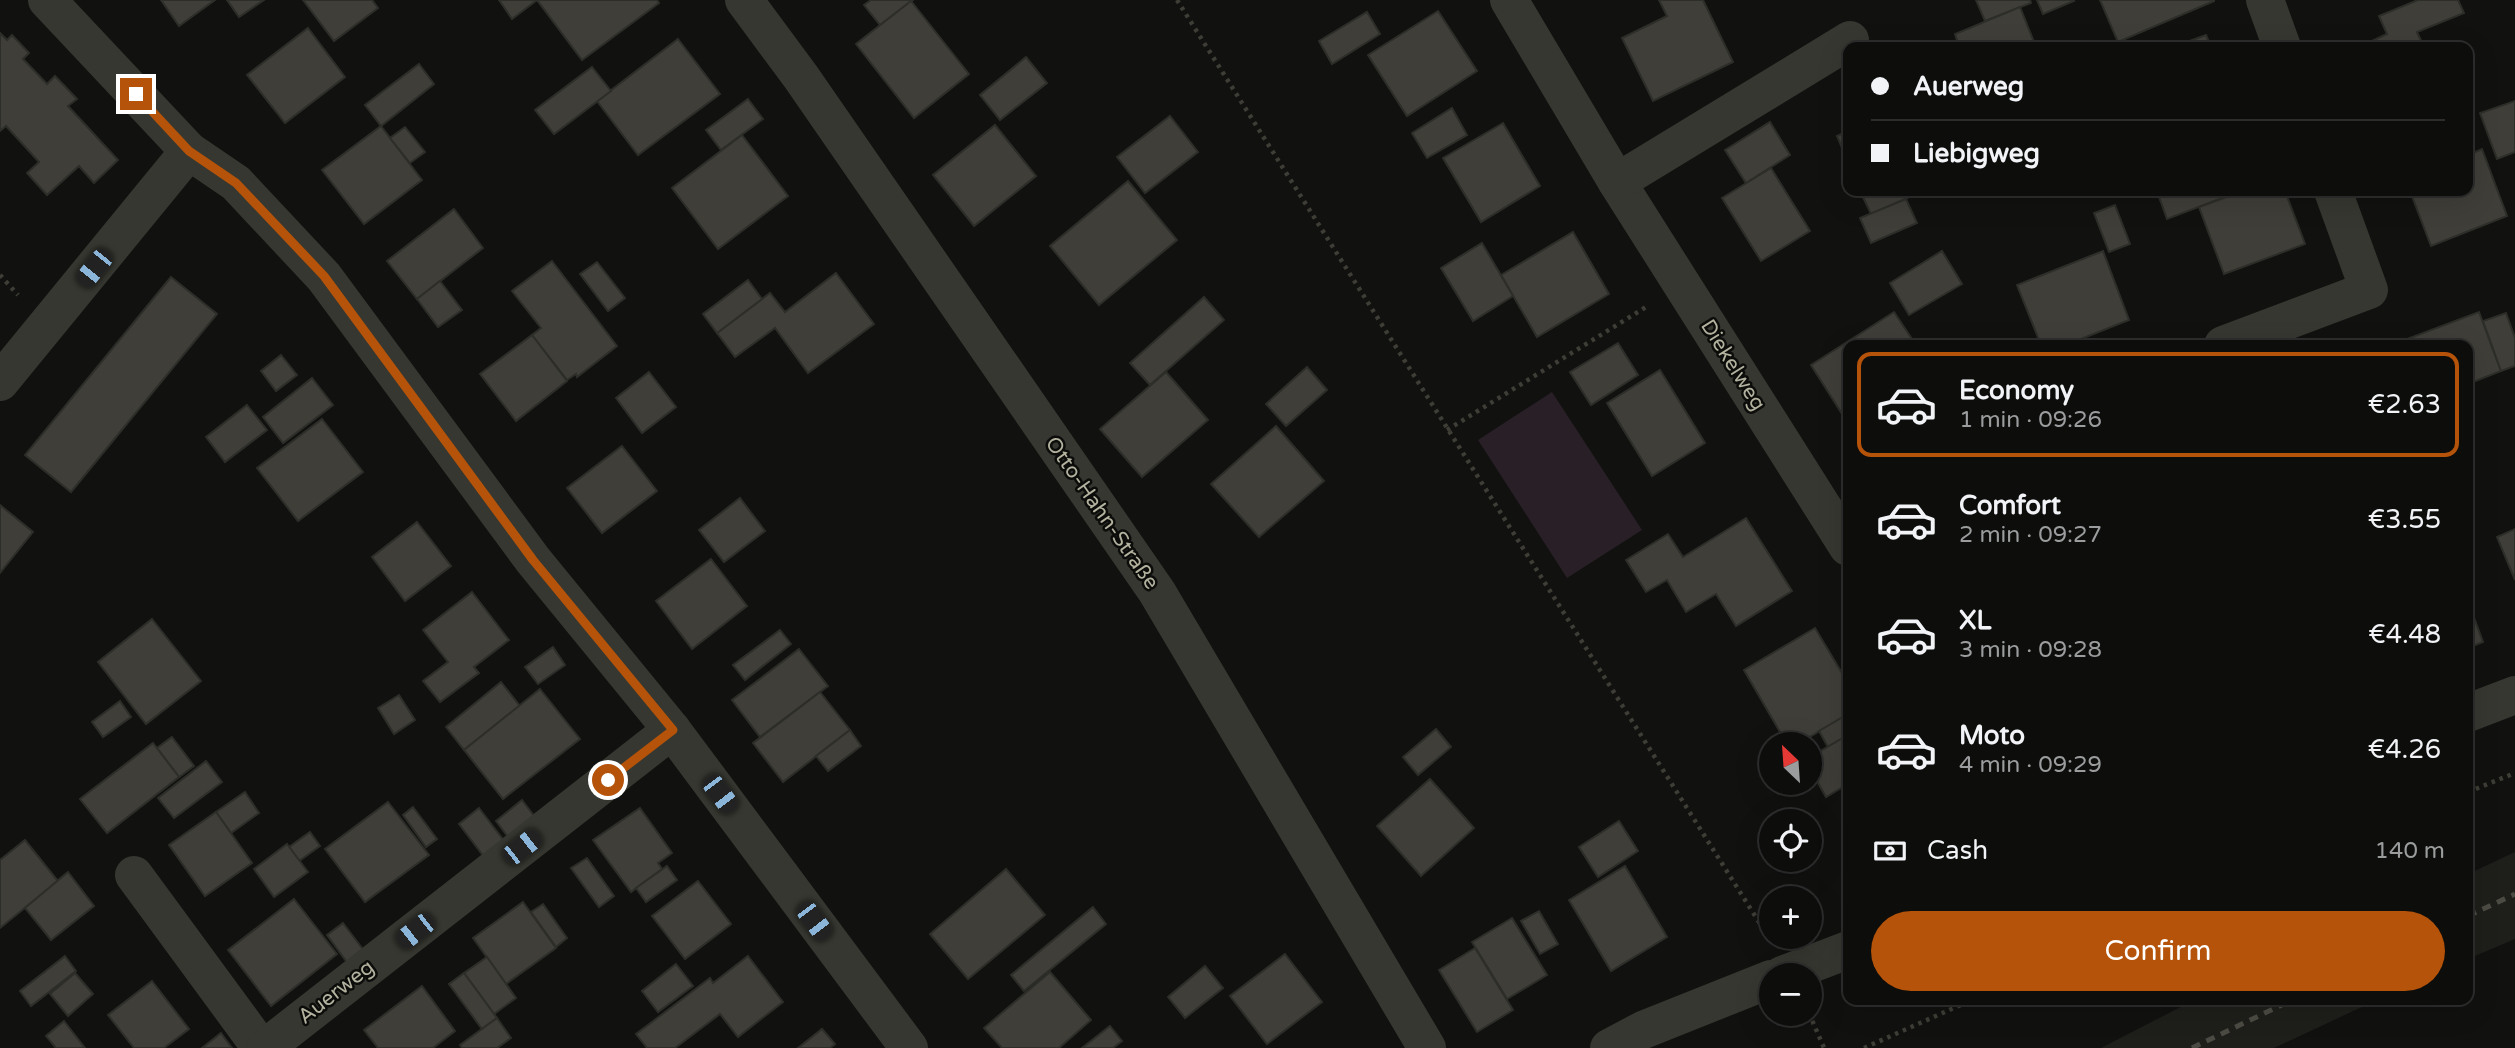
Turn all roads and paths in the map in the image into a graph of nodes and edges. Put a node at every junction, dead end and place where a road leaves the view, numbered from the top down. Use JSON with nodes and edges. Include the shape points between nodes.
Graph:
{"nodes":[{"id":1,"x":47,"y":0,"type":"edge"},
{"id":2,"x":744,"y":0,"type":"edge"},
{"id":3,"x":1177,"y":0,"type":"edge"},
{"id":4,"x":1509,"y":0,"type":"edge"},
{"id":5,"x":2265,"y":0,"type":"edge"},
{"id":6,"x":1850,"y":40,"type":"dead end"},
{"id":7,"x":1847,"y":42,"type":"edge"},
{"id":8,"x":2280,"y":42,"type":"edge"},
{"id":9,"x":1843,"y":44,"type":"edge"},
{"id":10,"x":189,"y":151,"type":"junction"},
{"id":11,"x":1617,"y":182,"type":"junction"},
{"id":12,"x":2335,"y":196,"type":"edge"},
{"id":13,"x":1682,"y":284,"type":"junction"},
{"id":14,"x":2236,"y":340,"type":"edge"},
{"id":15,"x":0,"y":383,"type":"edge"},
{"id":16,"x":1447,"y":429,"type":"junction"},
{"id":17,"x":1843,"y":528,"type":"edge"},
{"id":18,"x":2515,"y":695,"type":"edge"},
{"id":19,"x":2473,"y":711,"type":"edge"},
{"id":20,"x":673,"y":730,"type":"junction"},
{"id":21,"x":2515,"y":773,"type":"edge"},
{"id":22,"x":2473,"y":790,"type":"edge"},
{"id":23,"x":134,"y":875,"type":"dead end"},
{"id":24,"x":1843,"y":952,"type":"edge"},
{"id":25,"x":1774,"y":963,"type":"edge"},
{"id":26,"x":1813,"y":963,"type":"edge"},
{"id":27,"x":1759,"y":984,"type":"edge"},
{"id":28,"x":1961,"y":1005,"type":"edge"},
{"id":29,"x":1815,"y":1026,"type":"edge"},
{"id":30,"x":263,"y":1048,"type":"edge"},
{"id":31,"x":909,"y":1048,"type":"edge"},
{"id":32,"x":1427,"y":1048,"type":"edge"},
{"id":33,"x":1609,"y":1048,"type":"edge"},
{"id":34,"x":1825,"y":1048,"type":"edge"},
{"id":35,"x":1864,"y":1048,"type":"edge"}],
"edges":[{"from":1,"to":10,"type":"street"},
{"from":2,"to":32,"type":"street","name":"Otto-Hahn-Straße","via":[[1157,592]]},
{"from":3,"to":16,"type":"path"},
{"from":4,"to":11,"type":"street","name":"Diekelweg"},
{"from":5,"to":8,"type":"street"},
{"from":6,"to":7,"type":"street"},
{"from":9,"to":11,"type":"street"},
{"from":10,"to":15,"type":"street"},
{"from":10,"to":20,"type":"street","via":[[236,183],[324,276],[533,560]]},
{"from":11,"to":13,"type":"street","name":"Diekelweg"},
{"from":12,"to":14,"type":"street","via":[[2369,290]]},
{"from":13,"to":16,"type":"path"},
{"from":13,"to":17,"type":"street","name":"Diekelweg"},
{"from":16,"to":25,"type":"path"},
{"from":18,"to":19,"type":"street"},
{"from":20,"to":30,"type":"street","name":"Auerweg"},
{"from":20,"to":31,"type":"street"},
{"from":21,"to":22,"type":"path"},
{"from":23,"to":30,"type":"street","name":"Auerweg"},
{"from":24,"to":26,"type":"street"},
{"from":27,"to":33,"type":"street"},
{"from":28,"to":35,"type":"path"},
{"from":29,"to":34,"type":"path"}]}
